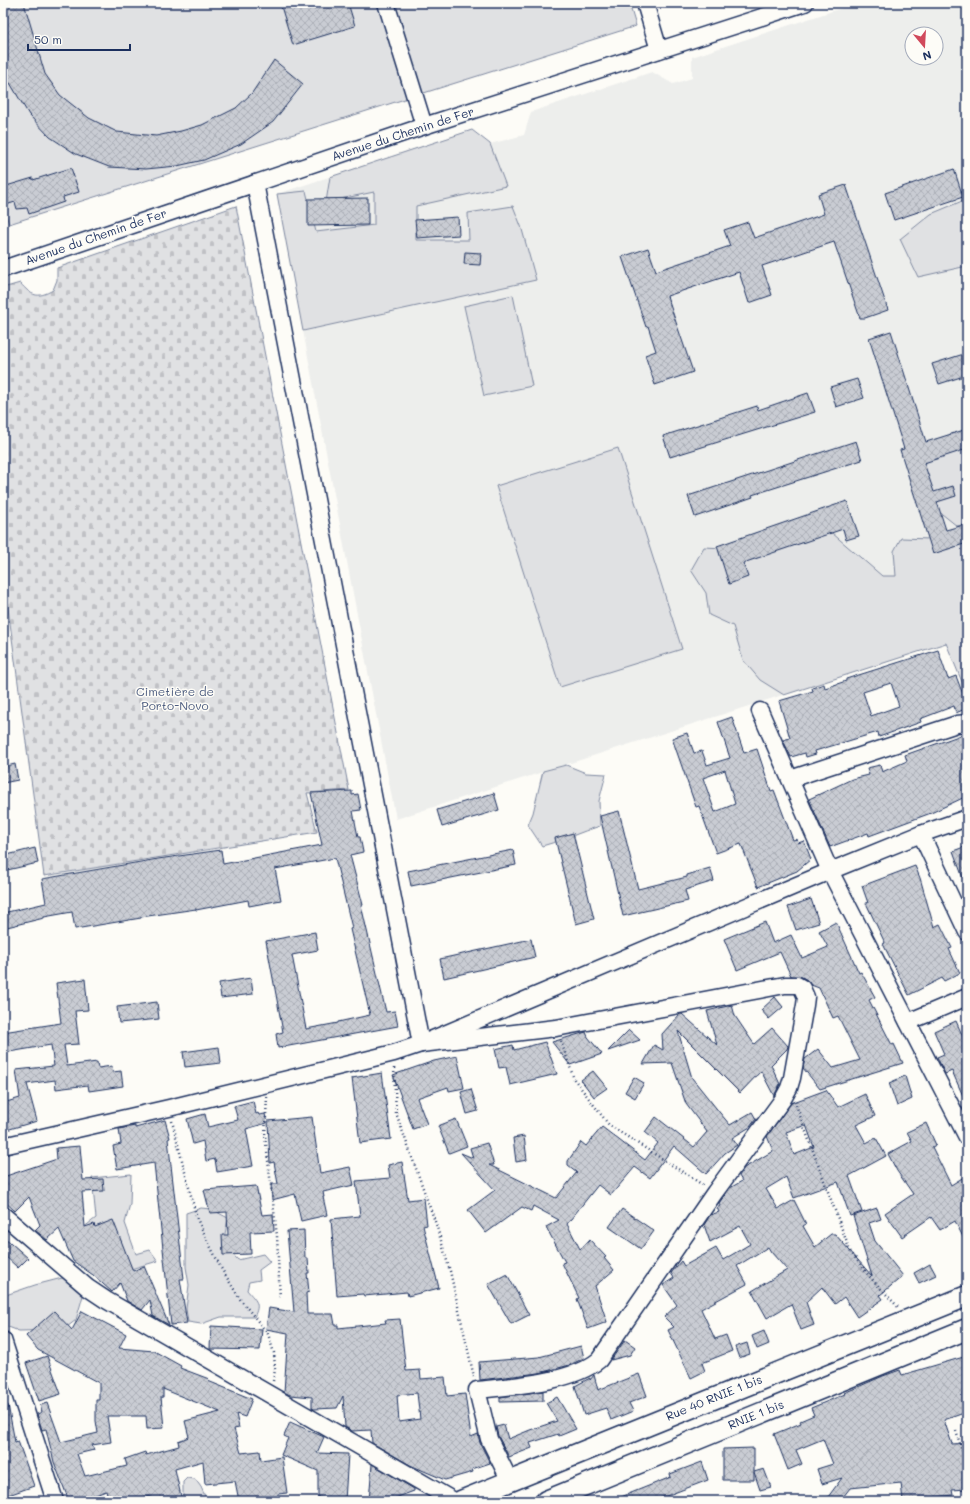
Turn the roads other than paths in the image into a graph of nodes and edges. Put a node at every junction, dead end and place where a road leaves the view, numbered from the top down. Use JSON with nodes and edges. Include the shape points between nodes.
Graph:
{"nodes":[{"id":1,"x":386,"y":3,"type":"edge"},
{"id":2,"x":645,"y":3,"type":"edge"},
{"id":3,"x":804,"y":3,"type":"edge"},
{"id":4,"x":659,"y":50,"type":"junction"},
{"id":5,"x":424,"y":126,"type":"junction"},
{"id":6,"x":255,"y":183,"type":"junction"},
{"id":7,"x":3,"y":269,"type":"edge"},
{"id":8,"x":760,"y":711,"type":"dead end"},
{"id":9,"x":967,"y":723,"type":"edge"},
{"id":10,"x":790,"y":779,"type":"junction"},
{"id":11,"x":967,"y":818,"type":"edge"},
{"id":12,"x":921,"y":834,"type":"junction"},
{"id":13,"x":830,"y":871,"type":"junction"},
{"id":14,"x":967,"y":932,"type":"edge"},
{"id":15,"x":967,"y":997,"type":"edge"},
{"id":16,"x":908,"y":1022,"type":"junction"},
{"id":17,"x":421,"y":1044,"type":"junction"},
{"id":18,"x":967,"y":1137,"type":"edge"},
{"id":19,"x":3,"y":1146,"type":"edge"},
{"id":20,"x":3,"y":1215,"type":"edge"},
{"id":21,"x":967,"y":1296,"type":"edge"},
{"id":22,"x":967,"y":1329,"type":"edge"},
{"id":23,"x":3,"y":1340,"type":"edge"},
{"id":24,"x":510,"y":1481,"type":"junction"},
{"id":25,"x":55,"y":1501,"type":"edge"},
{"id":26,"x":454,"y":1501,"type":"edge"},
{"id":27,"x":461,"y":1501,"type":"edge"},
{"id":28,"x":546,"y":1501,"type":"edge"}],
"edges":[{"from":1,"to":5,"type":"street"},
{"from":2,"to":4,"type":"street"},
{"from":3,"to":4,"type":"street","name":"Avenue du Chemin de Fer"},
{"from":4,"to":5,"type":"street","name":"Avenue du Chemin de Fer"},
{"from":5,"to":6,"type":"street","name":"Avenue du Chemin de Fer"},
{"from":6,"to":7,"type":"street","name":"Avenue du Chemin de Fer"},
{"from":6,"to":17,"type":"street"},
{"from":8,"to":10,"type":"street"},
{"from":9,"to":10,"type":"street","via":[[957,724]]},
{"from":10,"to":13,"type":"street"},
{"from":11,"to":12,"type":"street"},
{"from":12,"to":13,"type":"street"},
{"from":12,"to":14,"type":"street"},
{"from":13,"to":16,"type":"street"},
{"from":13,"to":17,"type":"street"},
{"from":15,"to":16,"type":"street"},
{"from":16,"to":18,"type":"street"},
{"from":17,"to":19,"type":"street","via":[[268,1085]]},
{"from":17,"to":24,"type":"street","via":[[556,1028],[785,985],[797,985],[802,988],[806,997],[789,1088],[604,1354],[592,1366],[570,1375],[542,1382],[477,1390],[489,1439]]},
{"from":20,"to":26,"type":"street","via":[[88,1288],[106,1300]]},
{"from":21,"to":24,"type":"main road","name":"Rue 40 RNIE 1 bis"},
{"from":22,"to":28,"type":"main road","name":"RNIE 1 bis"},
{"from":23,"to":25,"type":"street"},
{"from":24,"to":27,"type":"main road","name":"Rue 40 RNIE 1 bis"}]}
